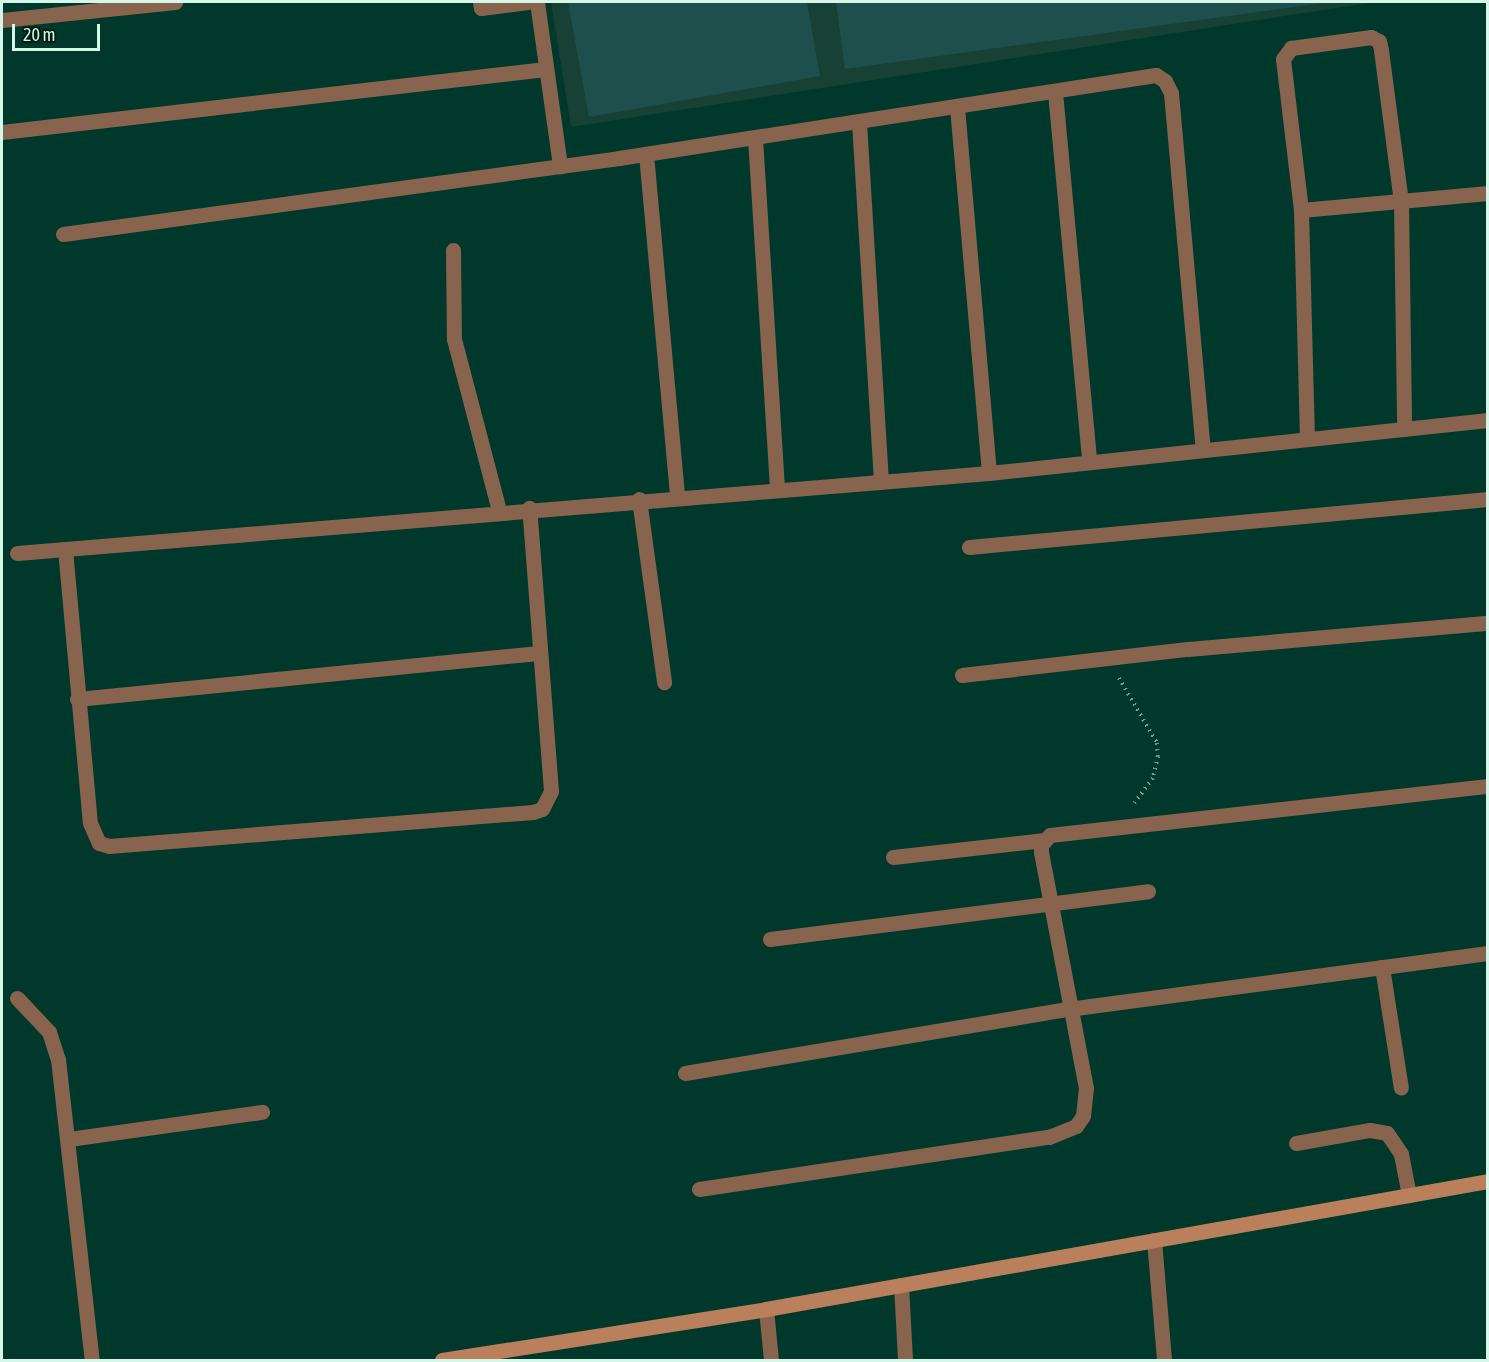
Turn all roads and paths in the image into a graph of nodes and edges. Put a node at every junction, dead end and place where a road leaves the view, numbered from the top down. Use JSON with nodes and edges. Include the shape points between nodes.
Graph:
{"nodes":[{"id":1,"x":175,"y":2,"type":"edge"},
{"id":2,"x":480,"y":2,"type":"edge"},
{"id":3,"x":528,"y":2,"type":"edge"},
{"id":4,"x":537,"y":2,"type":"edge"},
{"id":5,"x":2,"y":20,"type":"edge"},
{"id":6,"x":545,"y":69,"type":"junction"},
{"id":7,"x":1055,"y":92,"type":"junction"},
{"id":8,"x":957,"y":106,"type":"junction"},
{"id":9,"x":860,"y":122,"type":"junction"},
{"id":10,"x":2,"y":132,"type":"edge"},
{"id":11,"x":755,"y":138,"type":"junction"},
{"id":12,"x":646,"y":154,"type":"junction"},
{"id":13,"x":560,"y":166,"type":"junction"},
{"id":14,"x":1488,"y":193,"type":"edge"},
{"id":15,"x":1401,"y":202,"type":"junction"},
{"id":16,"x":1301,"y":210,"type":"junction"},
{"id":17,"x":63,"y":234,"type":"dead end"},
{"id":18,"x":453,"y":250,"type":"dead end"},
{"id":19,"x":1488,"y":420,"type":"edge"},
{"id":20,"x":1404,"y":429,"type":"junction"},
{"id":21,"x":1307,"y":439,"type":"junction"},
{"id":22,"x":1203,"y":449,"type":"junction"},
{"id":23,"x":1089,"y":461,"type":"junction"},
{"id":24,"x":989,"y":473,"type":"junction"},
{"id":25,"x":881,"y":481,"type":"junction"},
{"id":26,"x":777,"y":488,"type":"junction"},
{"id":27,"x":677,"y":496,"type":"junction"},
{"id":28,"x":639,"y":499,"type":"junction"},
{"id":29,"x":1488,"y":500,"type":"edge"},
{"id":30,"x":529,"y":508,"type":"junction"},
{"id":31,"x":499,"y":511,"type":"junction"},
{"id":32,"x":969,"y":547,"type":"dead end"},
{"id":33,"x":65,"y":549,"type":"junction"},
{"id":34,"x":17,"y":553,"type":"dead end"},
{"id":35,"x":1488,"y":623,"type":"edge"},
{"id":36,"x":539,"y":653,"type":"junction"},
{"id":37,"x":1110,"y":661,"type":"junction"},
{"id":38,"x":962,"y":675,"type":"dead end"},
{"id":39,"x":664,"y":682,"type":"dead end"},
{"id":40,"x":77,"y":699,"type":"junction"},
{"id":41,"x":1488,"y":786,"type":"edge"},
{"id":42,"x":1118,"y":825,"type":"junction"},
{"id":43,"x":1045,"y":840,"type":"junction"},
{"id":44,"x":893,"y":857,"type":"dead end"},
{"id":45,"x":1148,"y":891,"type":"dead end"},
{"id":46,"x":1049,"y":903,"type":"junction"},
{"id":47,"x":770,"y":939,"type":"dead end"},
{"id":48,"x":1488,"y":953,"type":"edge"},
{"id":49,"x":1382,"y":967,"type":"junction"},
{"id":50,"x":17,"y":998,"type":"dead end"},
{"id":51,"x":1068,"y":1009,"type":"junction"},
{"id":52,"x":685,"y":1073,"type":"dead end"},
{"id":53,"x":1401,"y":1088,"type":"dead end"},
{"id":54,"x":262,"y":1112,"type":"dead end"},
{"id":55,"x":69,"y":1139,"type":"junction"},
{"id":56,"x":1296,"y":1143,"type":"dead end"},
{"id":57,"x":1488,"y":1181,"type":"edge"},
{"id":58,"x":699,"y":1189,"type":"dead end"},
{"id":59,"x":1409,"y":1195,"type":"junction"},
{"id":60,"x":1154,"y":1240,"type":"junction"},
{"id":61,"x":901,"y":1285,"type":"junction"},
{"id":62,"x":766,"y":1309,"type":"junction"},
{"id":63,"x":92,"y":1360,"type":"edge"},
{"id":64,"x":442,"y":1360,"type":"edge"},
{"id":65,"x":771,"y":1360,"type":"edge"},
{"id":66,"x":905,"y":1360,"type":"edge"},
{"id":67,"x":1164,"y":1360,"type":"edge"}],
"edges":[{"from":1,"to":5,"type":"street"},
{"from":2,"to":3,"type":"street","via":[[481,8]]},
{"from":4,"to":6,"type":"street"},
{"from":6,"to":10,"type":"street"},
{"from":6,"to":13,"type":"street"},
{"from":7,"to":8,"type":"street"},
{"from":7,"to":22,"type":"street","via":[[1156,75],[1166,81],[1171,93]]},
{"from":7,"to":23,"type":"street"},
{"from":8,"to":9,"type":"street"},
{"from":8,"to":24,"type":"street"},
{"from":9,"to":11,"type":"street"},
{"from":9,"to":25,"type":"street"},
{"from":11,"to":12,"type":"street"},
{"from":11,"to":26,"type":"street"},
{"from":12,"to":13,"type":"street"},
{"from":12,"to":27,"type":"street"},
{"from":13,"to":17,"type":"street"},
{"from":14,"to":15,"type":"street"},
{"from":15,"to":16,"type":"street"},
{"from":15,"to":16,"type":"street","via":[[1382,50],[1379,41],[1371,37],[1291,48],[1285,53]]},
{"from":15,"to":20,"type":"street"},
{"from":16,"to":21,"type":"street"},
{"from":18,"to":31,"type":"street","via":[[454,339]]},
{"from":19,"to":20,"type":"street"},
{"from":20,"to":21,"type":"street"},
{"from":21,"to":22,"type":"street"},
{"from":22,"to":23,"type":"street"},
{"from":23,"to":24,"type":"street"},
{"from":24,"to":25,"type":"street"},
{"from":25,"to":26,"type":"street"},
{"from":26,"to":27,"type":"street"},
{"from":27,"to":28,"type":"street"},
{"from":28,"to":30,"type":"street"},
{"from":28,"to":39,"type":"street"},
{"from":29,"to":32,"type":"street"},
{"from":30,"to":31,"type":"street"},
{"from":30,"to":36,"type":"street"},
{"from":31,"to":33,"type":"street"},
{"from":33,"to":34,"type":"street"},
{"from":33,"to":40,"type":"street"},
{"from":35,"to":37,"type":"street","via":[[1188,649]]},
{"from":36,"to":40,"type":"street"},
{"from":36,"to":40,"type":"street","via":[[551,791],[542,809],[533,812],[109,846],[99,843],[90,823]]},
{"from":37,"to":38,"type":"street"},
{"from":37,"to":42,"type":"path","via":[[1157,743],[1158,756],[1153,778]]},
{"from":41,"to":42,"type":"street"},
{"from":42,"to":43,"type":"street","via":[[1050,835]]},
{"from":43,"to":44,"type":"street"},
{"from":43,"to":46,"type":"street","via":[[1041,852]]},
{"from":45,"to":46,"type":"street"},
{"from":46,"to":47,"type":"street"},
{"from":46,"to":51,"type":"street"},
{"from":48,"to":49,"type":"street"},
{"from":49,"to":51,"type":"street"},
{"from":49,"to":53,"type":"street"},
{"from":50,"to":55,"type":"street","via":[[49,1032],[55,1044]]},
{"from":51,"to":52,"type":"street"},
{"from":51,"to":58,"type":"street","via":[[1086,1102],[1076,1126],[1062,1134]]},
{"from":54,"to":55,"type":"street"},
{"from":55,"to":63,"type":"street"},
{"from":56,"to":59,"type":"street","via":[[1370,1130],[1387,1133],[1401,1154]]},
{"from":57,"to":59,"type":"street"},
{"from":59,"to":60,"type":"street"},
{"from":60,"to":61,"type":"street"},
{"from":60,"to":67,"type":"street"},
{"from":61,"to":62,"type":"street"},
{"from":61,"to":66,"type":"street"},
{"from":62,"to":64,"type":"street"},
{"from":62,"to":65,"type":"street"}]}
